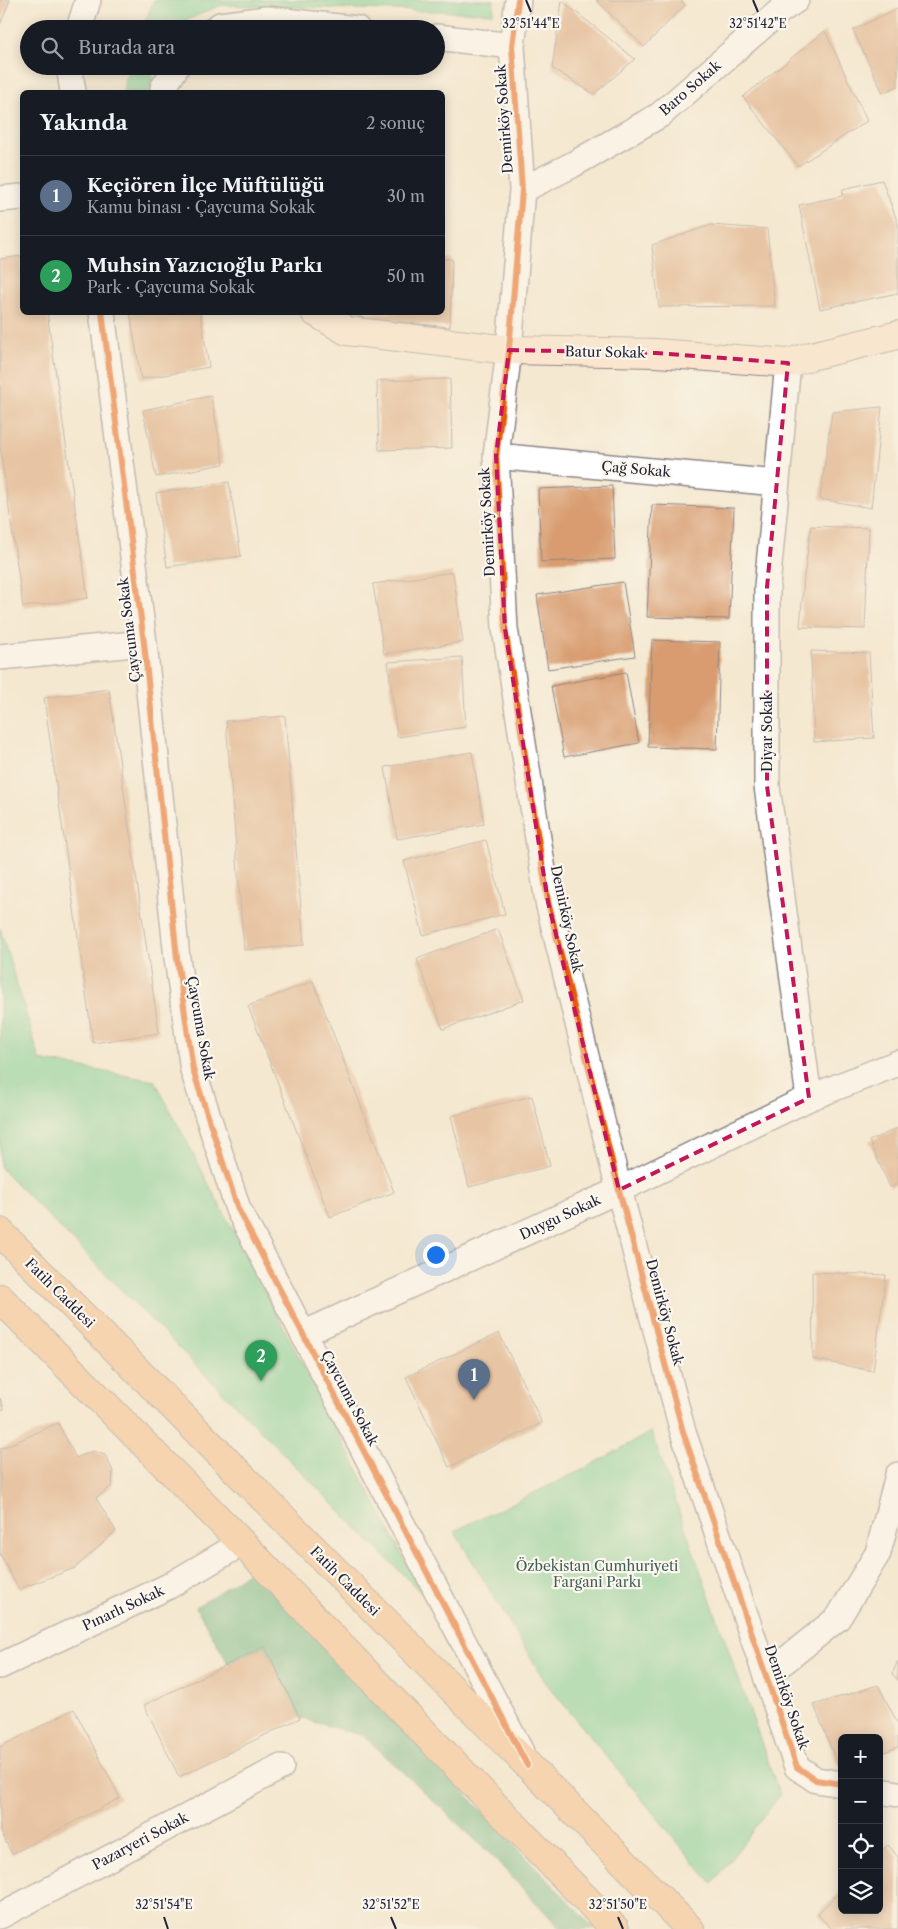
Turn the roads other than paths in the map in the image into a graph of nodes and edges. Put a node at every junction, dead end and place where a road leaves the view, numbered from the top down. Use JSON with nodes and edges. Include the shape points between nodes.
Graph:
{"nodes":[{"id":1,"x":88,"y":0,"type":"edge"},
{"id":2,"x":518,"y":0,"type":"edge"},
{"id":3,"x":796,"y":0,"type":"edge"},
{"id":4,"x":82,"y":20,"type":"edge"},
{"id":5,"x":258,"y":20,"type":"edge"},
{"id":6,"x":275,"y":20,"type":"edge"},
{"id":7,"x":445,"y":38,"type":"edge"},
{"id":8,"x":512,"y":46,"type":"junction"},
{"id":9,"x":70,"y":75,"type":"edge"},
{"id":10,"x":171,"y":75,"type":"edge"},
{"id":11,"x":73,"y":90,"type":"edge"},
{"id":12,"x":163,"y":90,"type":"edge"},
{"id":13,"x":522,"y":190,"type":"junction"},
{"id":14,"x":20,"y":197,"type":"edge"},
{"id":15,"x":0,"y":199,"type":"edge"},
{"id":16,"x":102,"y":315,"type":"edge"},
{"id":17,"x":320,"y":315,"type":"edge"},
{"id":18,"x":898,"y":336,"type":"edge"},
{"id":19,"x":509,"y":350,"type":"junction"},
{"id":20,"x":788,"y":363,"type":"junction"},
{"id":21,"x":496,"y":456,"type":"junction"},
{"id":22,"x":776,"y":482,"type":"junction"},
{"id":23,"x":144,"y":643,"type":"junction"},
{"id":24,"x":0,"y":657,"type":"edge"},
{"id":25,"x":898,"y":1063,"type":"edge"},
{"id":26,"x":808,"y":1098,"type":"junction"},
{"id":27,"x":620,"y":1190,"type":"junction"},
{"id":28,"x":0,"y":1232,"type":"edge"},
{"id":29,"x":0,"y":1298,"type":"edge"},
{"id":30,"x":303,"y":1334,"type":"junction"},
{"id":31,"x":898,"y":1475,"type":"edge"},
{"id":32,"x":242,"y":1543,"type":"junction"},
{"id":33,"x":0,"y":1666,"type":"edge"},
{"id":34,"x":766,"y":1676,"type":"junction"},
{"id":35,"x":528,"y":1765,"type":"junction"},
{"id":36,"x":281,"y":1767,"type":"dead end"},
{"id":37,"x":838,"y":1783,"type":"edge"},
{"id":38,"x":883,"y":1792,"type":"edge"},
{"id":39,"x":898,"y":1794,"type":"edge"},
{"id":40,"x":0,"y":1916,"type":"edge"},
{"id":41,"x":615,"y":1929,"type":"edge"},
{"id":42,"x":690,"y":1929,"type":"edge"}],
"edges":[{"from":1,"to":4,"type":"street"},
{"from":2,"to":8,"type":"street","name":"Demirköy Sokak"},
{"from":3,"to":13,"type":"street","name":"Baro Sokak","via":[[780,10],[660,115]]},
{"from":5,"to":6,"type":"street"},
{"from":7,"to":8,"type":"street"},
{"from":8,"to":13,"type":"street","name":"Demirköy Sokak"},
{"from":9,"to":11,"type":"street"},
{"from":10,"to":12,"type":"street"},
{"from":13,"to":19,"type":"street","name":"Demirköy Sokak"},
{"from":14,"to":15,"type":"street"},
{"from":16,"to":23,"type":"street","name":"Çaycuma Sokak"},
{"from":17,"to":19,"type":"street","name":"Batur Sokak","via":[[347,332]]},
{"from":18,"to":20,"type":"street","name":"Batur Sokak"},
{"from":19,"to":20,"type":"street","name":"Batur Sokak","via":[[656,353]]},
{"from":19,"to":21,"type":"street","name":"Demirköy Sokak"},
{"from":20,"to":22,"type":"street","name":"Diyar Sokak"},
{"from":21,"to":22,"type":"street","name":"Çağ Sokak"},
{"from":21,"to":27,"type":"street","name":"Demirköy Sokak","via":[[505,629],[548,902]]},
{"from":22,"to":26,"type":"street","name":"Diyar Sokak","via":[[767,587],[767,786]]},
{"from":23,"to":24,"type":"street"},
{"from":23,"to":30,"type":"street","name":"Çaycuma Sokak","via":[[177,958],[193,1070],[238,1209]]},
{"from":25,"to":26,"type":"street","name":"Duygu Sokak"},
{"from":26,"to":27,"type":"street","name":"Duygu Sokak"},
{"from":27,"to":30,"type":"street","name":"Duygu Sokak"},
{"from":27,"to":34,"type":"street","name":"Demirköy Sokak","via":[[683,1432]]},
{"from":28,"to":35,"type":"main road","name":"Fatih Caddesi"},
{"from":29,"to":32,"type":"main road"},
{"from":30,"to":35,"type":"street","name":"Çaycuma Sokak"},
{"from":31,"to":34,"type":"street","via":[[878,1554],[838,1618]]},
{"from":32,"to":33,"type":"street","name":"Pınarlı Sokak","via":[[169,1586]]},
{"from":32,"to":41,"type":"main road"},
{"from":34,"to":37,"type":"street","name":"Demirköy Sokak","via":[[798,1767],[816,1780]]},
{"from":35,"to":42,"type":"main road","name":"Fatih Caddesi"},
{"from":36,"to":40,"type":"street","name":"Pazaryeri Sokak"},
{"from":38,"to":39,"type":"street"}]}
